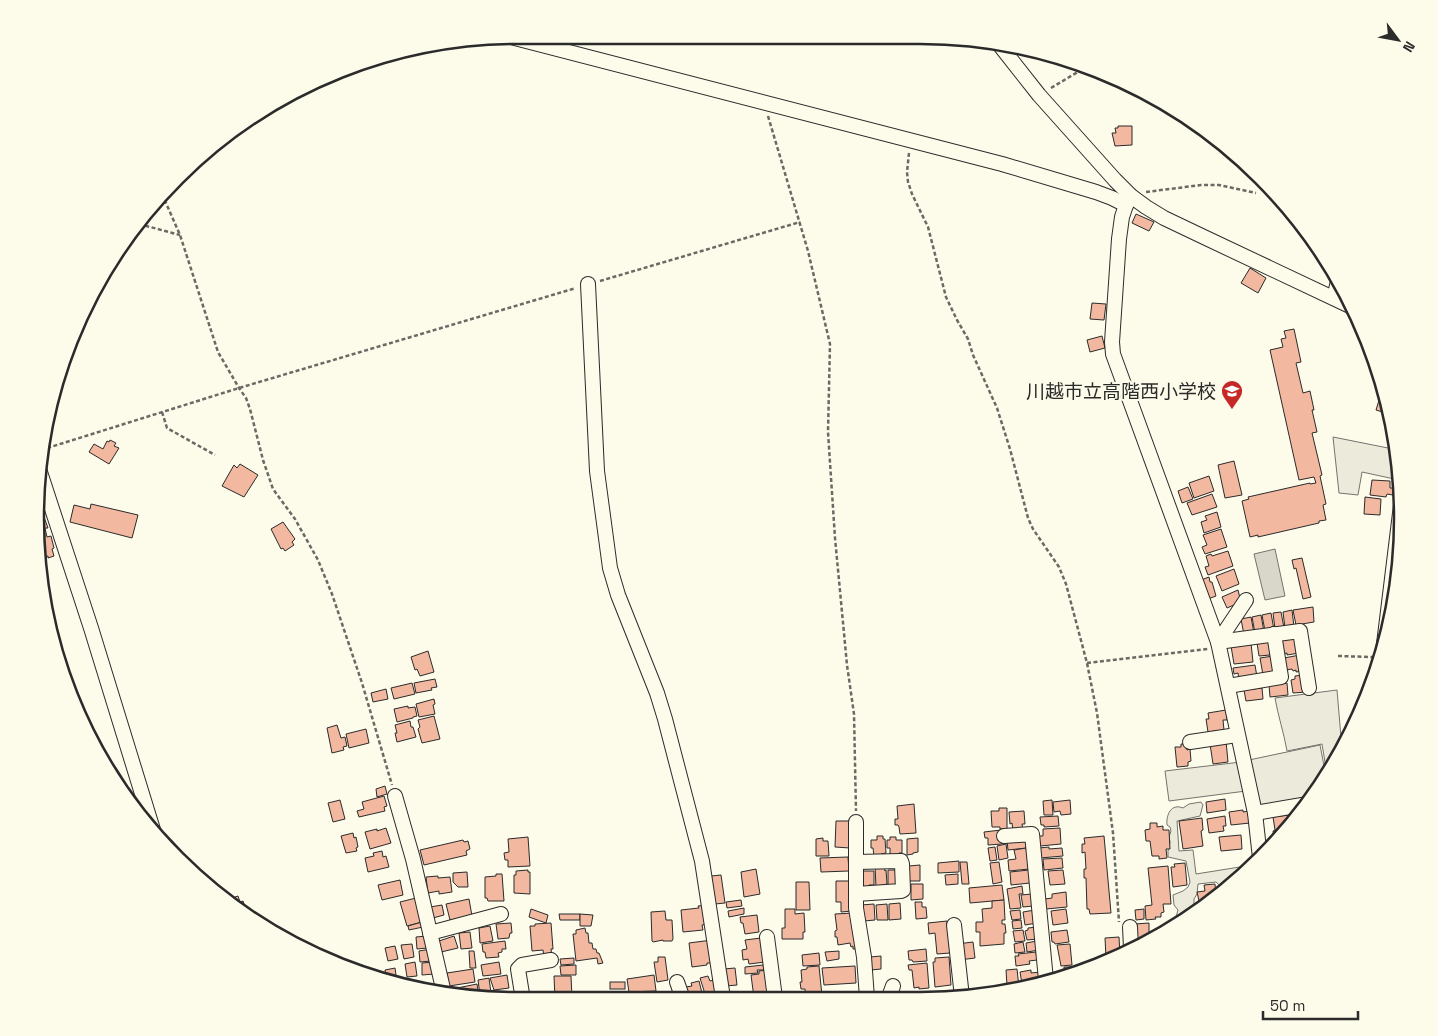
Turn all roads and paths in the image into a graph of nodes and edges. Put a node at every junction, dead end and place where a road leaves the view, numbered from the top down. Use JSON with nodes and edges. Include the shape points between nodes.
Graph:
{"nodes":[{"id":1,"x":538,"y":44,"type":"edge"},
{"id":2,"x":1005,"y":52,"type":"edge"},
{"id":3,"x":1079,"y":71,"type":"edge"},
{"id":4,"x":1039,"y":95,"type":"junction"},
{"id":5,"x":764,"y":103,"type":"junction"},
{"id":6,"x":911,"y":141,"type":"junction"},
{"id":7,"x":1256,"y":193,"type":"dead end"},
{"id":8,"x":1128,"y":200,"type":"junction"},
{"id":9,"x":165,"y":201,"type":"edge"},
{"id":10,"x":800,"y":222,"type":"junction"},
{"id":11,"x":145,"y":226,"type":"edge"},
{"id":12,"x":180,"y":235,"type":"junction"},
{"id":13,"x":588,"y":284,"type":"junction"},
{"id":14,"x":1336,"y":290,"type":"edge"},
{"id":15,"x":1334,"y":298,"type":"junction"},
{"id":16,"x":1342,"y":303,"type":"edge"},
{"id":17,"x":239,"y":388,"type":"junction"},
{"id":18,"x":162,"y":412,"type":"junction"},
{"id":19,"x":49,"y":447,"type":"edge"},
{"id":20,"x":216,"y":455,"type":"dead end"},
{"id":21,"x":45,"y":487,"type":"edge"},
{"id":22,"x":1246,"y":600,"type":"dead end"},
{"id":23,"x":1274,"y":634,"type":"junction"},
{"id":24,"x":1218,"y":645,"type":"junction"},
{"id":25,"x":1375,"y":651,"type":"edge"},
{"id":26,"x":1338,"y":656,"type":"dead end"},
{"id":27,"x":1087,"y":663,"type":"junction"},
{"id":28,"x":1228,"y":686,"type":"junction"},
{"id":29,"x":1309,"y":688,"type":"dead end"},
{"id":30,"x":1237,"y":735,"type":"junction"},
{"id":31,"x":1190,"y":742,"type":"dead end"},
{"id":32,"x":395,"y":796,"type":"joint"},
{"id":33,"x":1297,"y":806,"type":"edge"},
{"id":34,"x":1255,"y":813,"type":"junction"},
{"id":35,"x":149,"y":815,"type":"edge"},
{"id":36,"x":856,"y":822,"type":"joint"},
{"id":37,"x":1004,"y":836,"type":"dead end"},
{"id":38,"x":1259,"y":849,"type":"edge"},
{"id":39,"x":856,"y":862,"type":"junction"},
{"id":40,"x":856,"y":894,"type":"junction"},
{"id":41,"x":501,"y":914,"type":"dead end"},
{"id":42,"x":954,"y":925,"type":"dead end"},
{"id":43,"x":1125,"y":926,"type":"joint"},
{"id":44,"x":430,"y":933,"type":"junction"},
{"id":45,"x":767,"y":937,"type":"dead end"},
{"id":46,"x":1130,"y":943,"type":"edge"},
{"id":47,"x":551,"y":960,"type":"dead end"},
{"id":48,"x":1046,"y":975,"type":"edge"},
{"id":49,"x":677,"y":982,"type":"dead end"},
{"id":50,"x":442,"y":986,"type":"edge"},
{"id":51,"x":961,"y":990,"type":"edge"},
{"id":52,"x":522,"y":992,"type":"edge"},
{"id":53,"x":681,"y":992,"type":"edge"},
{"id":54,"x":723,"y":992,"type":"edge"},
{"id":55,"x":775,"y":992,"type":"edge"},
{"id":56,"x":866,"y":992,"type":"edge"}],
"edges":[{"from":1,"to":5,"type":"street"},
{"from":2,"to":4,"type":"street"},
{"from":3,"to":4,"type":"path"},
{"from":4,"to":8,"type":"street"},
{"from":5,"to":6,"type":"street"},
{"from":5,"to":10,"type":"path"},
{"from":6,"to":8,"type":"street"},
{"from":6,"to":27,"type":"path","via":[[908,182],[928,227],[946,297],[994,401],[1028,518],[1063,574]]},
{"from":7,"to":8,"type":"path","via":[[1219,185],[1153,190]]},
{"from":8,"to":15,"type":"street"},
{"from":8,"to":24,"type":"street","via":[[1119,239],[1113,354]]},
{"from":9,"to":12,"type":"path"},
{"from":10,"to":13,"type":"path"},
{"from":10,"to":36,"type":"path","via":[[830,344],[828,432],[835,538],[854,714]]},
{"from":11,"to":12,"type":"path"},
{"from":12,"to":17,"type":"path","via":[[218,352]]},
{"from":13,"to":17,"type":"path"},
{"from":13,"to":54,"type":"street","via":[[598,471],[610,568],[665,719],[702,861]]},
{"from":14,"to":15,"type":"street"},
{"from":15,"to":16,"type":"street"},
{"from":17,"to":18,"type":"path"},
{"from":17,"to":32,"type":"path","via":[[250,409],[273,490],[295,519],[332,594]]},
{"from":18,"to":19,"type":"path"},
{"from":18,"to":20,"type":"path","via":[[167,428]]},
{"from":21,"to":35,"type":"street"},
{"from":22,"to":24,"type":"street"},
{"from":23,"to":24,"type":"street"},
{"from":23,"to":28,"type":"street","via":[[1281,677]]},
{"from":23,"to":29,"type":"street","via":[[1300,631]]},
{"from":24,"to":27,"type":"path"},
{"from":24,"to":28,"type":"street"},
{"from":25,"to":26,"type":"path"},
{"from":27,"to":43,"type":"path","via":[[1097,713]]},
{"from":28,"to":30,"type":"street"},
{"from":30,"to":31,"type":"street"},
{"from":30,"to":34,"type":"street"},
{"from":32,"to":44,"type":"street"},
{"from":33,"to":34,"type":"street"},
{"from":34,"to":38,"type":"street"},
{"from":36,"to":39,"type":"street"},
{"from":37,"to":48,"type":"street","via":[[1032,834]]},
{"from":39,"to":40,"type":"street"},
{"from":39,"to":40,"type":"street","via":[[901,861],[903,890]]},
{"from":40,"to":56,"type":"street"},
{"from":41,"to":44,"type":"street"},
{"from":42,"to":51,"type":"street"},
{"from":43,"to":46,"type":"street"},
{"from":44,"to":50,"type":"street"},
{"from":45,"to":55,"type":"street"},
{"from":47,"to":52,"type":"street","via":[[518,968]]},
{"from":49,"to":53,"type":"street"}]}
